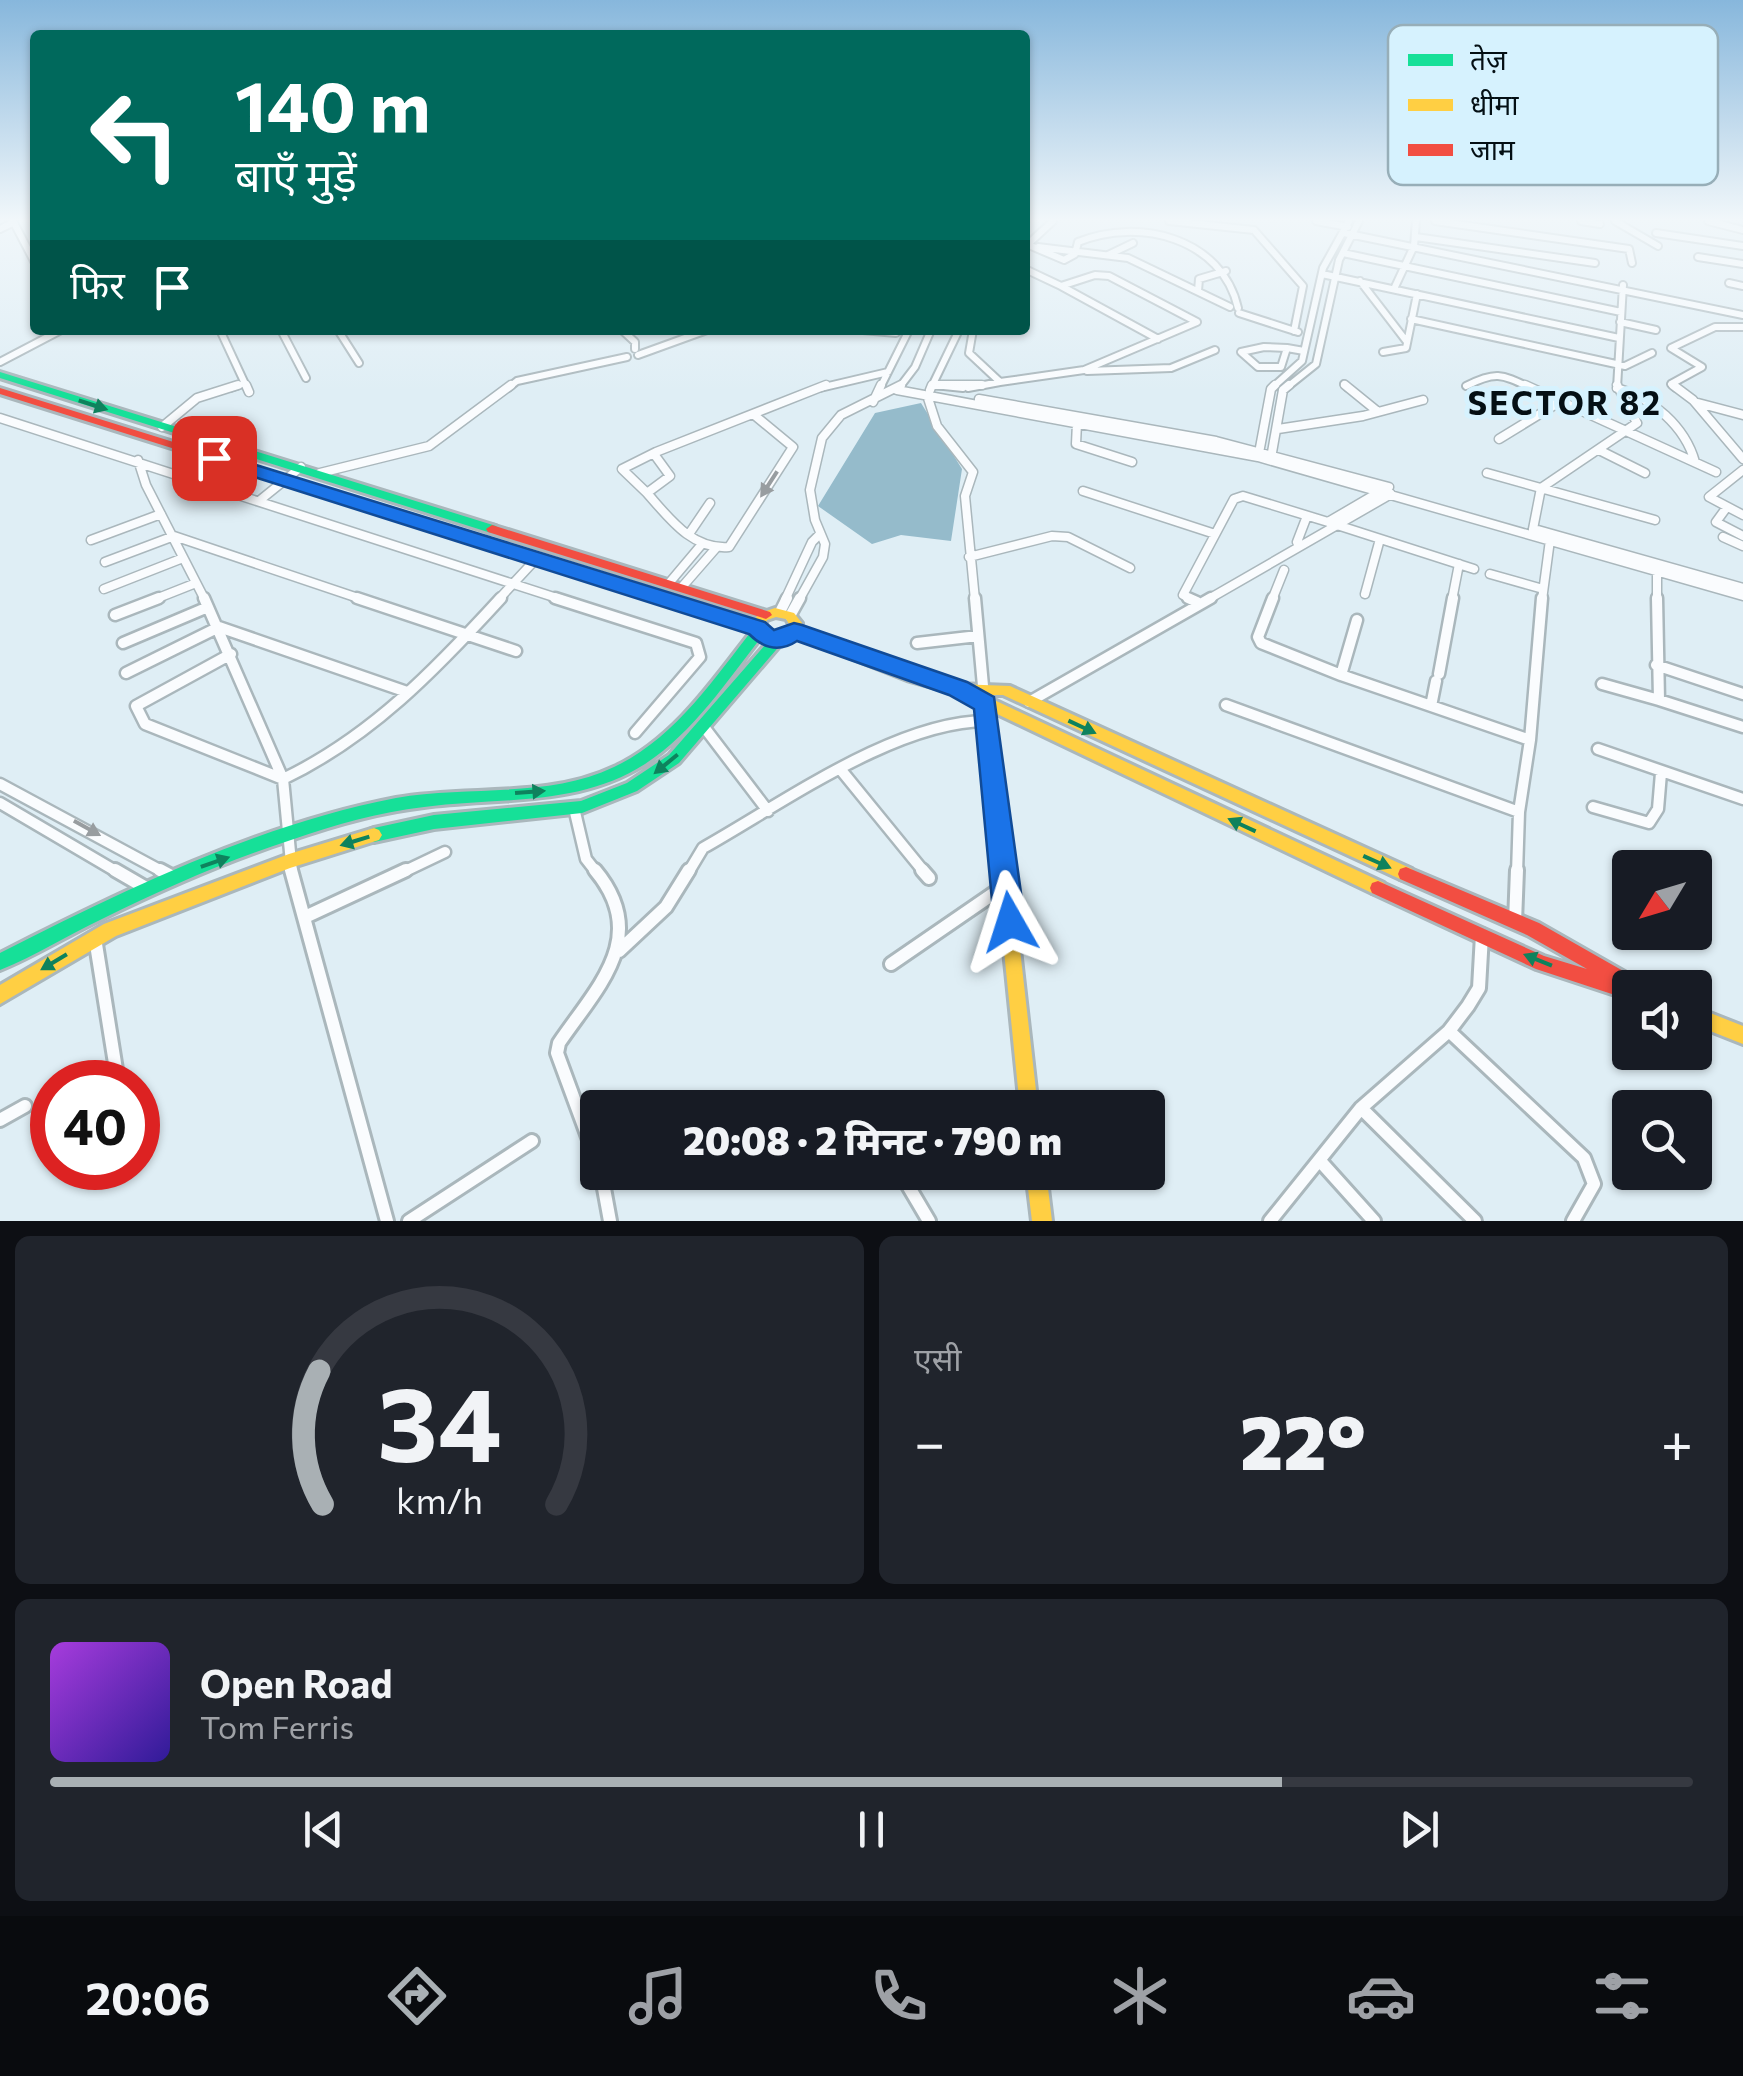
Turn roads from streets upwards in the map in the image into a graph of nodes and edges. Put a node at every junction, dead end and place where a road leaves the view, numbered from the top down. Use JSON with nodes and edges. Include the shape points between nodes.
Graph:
{"nodes":[{"id":1,"x":1044,"y":278,"type":"edge"},
{"id":2,"x":1086,"y":278,"type":"edge"},
{"id":3,"x":1113,"y":278,"type":"edge"},
{"id":4,"x":1166,"y":278,"type":"edge"},
{"id":5,"x":1168,"y":278,"type":"edge"},
{"id":6,"x":1202,"y":278,"type":"edge"},
{"id":7,"x":1228,"y":278,"type":"edge"},
{"id":8,"x":1296,"y":278,"type":"edge"},
{"id":9,"x":1321,"y":278,"type":"edge"},
{"id":10,"x":1334,"y":278,"type":"edge"},
{"id":11,"x":1343,"y":278,"type":"edge"},
{"id":12,"x":1400,"y":278,"type":"edge"},
{"id":13,"x":1463,"y":278,"type":"edge"},
{"id":14,"x":1581,"y":278,"type":"edge"},
{"id":15,"x":1360,"y":282,"type":"junction"},
{"id":16,"x":1729,"y":284,"type":"dead end"},
{"id":17,"x":1061,"y":286,"type":"junction"},
{"id":18,"x":1743,"y":286,"type":"edge"},
{"id":19,"x":1623,"y":287,"type":"junction"},
{"id":20,"x":1394,"y":289,"type":"junction"},
{"id":21,"x":1198,"y":291,"type":"junction"},
{"id":22,"x":1417,"y":294,"type":"junction"},
{"id":23,"x":1694,"y":304,"type":"junction"},
{"id":24,"x":1234,"y":309,"type":"junction"},
{"id":25,"x":1621,"y":312,"type":"junction"},
{"id":26,"x":1743,"y":312,"type":"edge"},
{"id":27,"x":1411,"y":318,"type":"junction"},
{"id":28,"x":1620,"y":322,"type":"junction"},
{"id":29,"x":1730,"y":322,"type":"junction"},
{"id":30,"x":1743,"y":326,"type":"edge"},
{"id":31,"x":1656,"y":330,"type":"dead end"},
{"id":32,"x":42,"y":335,"type":"edge"},
{"id":33,"x":50,"y":335,"type":"edge"},
{"id":34,"x":222,"y":335,"type":"edge"},
{"id":35,"x":284,"y":335,"type":"edge"},
{"id":36,"x":341,"y":335,"type":"edge"},
{"id":37,"x":627,"y":335,"type":"edge"},
{"id":38,"x":691,"y":335,"type":"edge"},
{"id":39,"x":906,"y":335,"type":"edge"},
{"id":40,"x":928,"y":335,"type":"edge"},
{"id":41,"x":957,"y":335,"type":"edge"},
{"id":42,"x":972,"y":335,"type":"edge"},
{"id":43,"x":1619,"y":338,"type":"junction"},
{"id":44,"x":1158,"y":339,"type":"junction"},
{"id":45,"x":1407,"y":342,"type":"junction"},
{"id":46,"x":1287,"y":347,"type":"junction"},
{"id":47,"x":1261,"y":348,"type":"junction"},
{"id":48,"x":1215,"y":350,"type":"dead end"},
{"id":49,"x":1304,"y":351,"type":"junction"},
{"id":50,"x":1384,"y":352,"type":"dead end"},
{"id":51,"x":1652,"y":353,"type":"dead end"},
{"id":52,"x":0,"y":358,"type":"edge"},
{"id":53,"x":627,"y":358,"type":"dead end"},
{"id":54,"x":359,"y":363,"type":"dead end"},
{"id":55,"x":1618,"y":365,"type":"junction"},
{"id":56,"x":1278,"y":368,"type":"junction"},
{"id":57,"x":1084,"y":370,"type":"junction"},
{"id":58,"x":888,"y":372,"type":"junction"},
{"id":59,"x":0,"y":375,"type":"edge"},
{"id":60,"x":306,"y":378,"type":"dead end"},
{"id":61,"x":1000,"y":382,"type":"junction"},
{"id":62,"x":1344,"y":384,"type":"dead end"},
{"id":63,"x":1274,"y":385,"type":"junction"},
{"id":64,"x":1286,"y":386,"type":"junction"},
{"id":65,"x":1466,"y":386,"type":"dead end"},
{"id":66,"x":900,"y":387,"type":"junction"},
{"id":67,"x":1617,"y":388,"type":"junction"},
{"id":68,"x":930,"y":390,"type":"junction"},
{"id":69,"x":0,"y":391,"type":"edge"},
{"id":70,"x":1423,"y":400,"type":"dead end"},
{"id":71,"x":1561,"y":401,"type":"junction"},
{"id":72,"x":873,"y":402,"type":"junction"},
{"id":73,"x":1696,"y":403,"type":"junction"},
{"id":74,"x":1377,"y":411,"type":"junction"},
{"id":75,"x":752,"y":414,"type":"junction"},
{"id":76,"x":1743,"y":415,"type":"edge"},
{"id":77,"x":0,"y":418,"type":"edge"},
{"id":78,"x":1077,"y":423,"type":"junction"},
{"id":79,"x":162,"y":427,"type":"junction"},
{"id":80,"x":1278,"y":429,"type":"junction"},
{"id":81,"x":1628,"y":432,"type":"junction"},
{"id":82,"x":1499,"y":439,"type":"dead end"},
{"id":83,"x":1599,"y":450,"type":"junction"},
{"id":84,"x":656,"y":452,"type":"junction"},
{"id":85,"x":1258,"y":454,"type":"junction"},
{"id":86,"x":1271,"y":457,"type":"junction"},
{"id":87,"x":1743,"y":459,"type":"edge"},
{"id":88,"x":138,"y":460,"type":"junction"},
{"id":89,"x":1132,"y":462,"type":"dead end"},
{"id":90,"x":1694,"y":462,"type":"junction"},
{"id":91,"x":301,"y":467,"type":"junction"},
{"id":92,"x":1743,"y":470,"type":"edge"},
{"id":93,"x":1645,"y":472,"type":"dead end"},
{"id":94,"x":1716,"y":472,"type":"dead end"},
{"id":95,"x":320,"y":473,"type":"junction"},
{"id":96,"x":1486,"y":473,"type":"dead end"},
{"id":97,"x":286,"y":480,"type":"junction"},
{"id":98,"x":1541,"y":488,"type":"junction"},
{"id":99,"x":1083,"y":491,"type":"dead end"},
{"id":100,"x":647,"y":493,"type":"junction"},
{"id":101,"x":1386,"y":493,"type":"junction"},
{"id":102,"x":260,"y":501,"type":"junction"},
{"id":103,"x":710,"y":503,"type":"dead end"},
{"id":104,"x":1728,"y":508,"type":"junction"},
{"id":105,"x":161,"y":514,"type":"junction"},
{"id":106,"x":1743,"y":514,"type":"edge"},
{"id":107,"x":1308,"y":516,"type":"junction"},
{"id":108,"x":1655,"y":520,"type":"dead end"},
{"id":109,"x":1337,"y":525,"type":"junction"},
{"id":110,"x":1533,"y":529,"type":"junction"},
{"id":111,"x":688,"y":534,"type":"junction"},
{"id":112,"x":820,"y":534,"type":"junction"},
{"id":113,"x":1215,"y":534,"type":"junction"},
{"id":114,"x":174,"y":536,"type":"junction"},
{"id":115,"x":1743,"y":536,"type":"edge"},
{"id":116,"x":1724,"y":537,"type":"dead end"},
{"id":117,"x":1380,"y":539,"type":"junction"},
{"id":118,"x":91,"y":540,"type":"dead end"},
{"id":119,"x":1550,"y":540,"type":"junction"},
{"id":120,"x":1297,"y":542,"type":"dead end"},
{"id":121,"x":702,"y":544,"type":"junction"},
{"id":122,"x":1743,"y":546,"type":"edge"},
{"id":123,"x":716,"y":548,"type":"junction"},
{"id":124,"x":969,"y":557,"type":"junction"},
{"id":125,"x":183,"y":558,"type":"junction"},
{"id":126,"x":536,"y":558,"type":"junction"},
{"id":127,"x":106,"y":562,"type":"dead end"},
{"id":128,"x":1459,"y":564,"type":"junction"},
{"id":129,"x":1658,"y":567,"type":"junction"},
{"id":130,"x":1130,"y":568,"type":"dead end"},
{"id":131,"x":1474,"y":569,"type":"dead end"},
{"id":132,"x":1284,"y":570,"type":"dead end"},
{"id":133,"x":1490,"y":574,"type":"dead end"},
{"id":134,"x":196,"y":583,"type":"junction"},
{"id":135,"x":512,"y":584,"type":"junction"},
{"id":136,"x":676,"y":584,"type":"junction"},
{"id":137,"x":1743,"y":588,"type":"edge"},
{"id":138,"x":104,"y":589,"type":"dead end"},
{"id":139,"x":1543,"y":589,"type":"junction"},
{"id":140,"x":1366,"y":594,"type":"dead end"},
{"id":141,"x":1743,"y":596,"type":"edge"},
{"id":142,"x":1197,"y":602,"type":"junction"},
{"id":143,"x":208,"y":607,"type":"junction"},
{"id":144,"x":779,"y":614,"type":"junction"},
{"id":145,"x":116,"y":615,"type":"dead end"},
{"id":146,"x":1356,"y":620,"type":"dead end"},
{"id":147,"x":219,"y":627,"type":"junction"},
{"id":148,"x":758,"y":630,"type":"junction"},
{"id":149,"x":794,"y":631,"type":"junction"},
{"id":150,"x":464,"y":635,"type":"junction"},
{"id":151,"x":978,"y":636,"type":"junction"},
{"id":152,"x":777,"y":640,"type":"junction"},
{"id":153,"x":124,"y":643,"type":"dead end"},
{"id":154,"x":917,"y":643,"type":"dead end"},
{"id":155,"x":516,"y":651,"type":"dead end"},
{"id":156,"x":230,"y":654,"type":"junction"},
{"id":157,"x":1656,"y":665,"type":"junction"},
{"id":158,"x":126,"y":673,"type":"dead end"},
{"id":159,"x":1341,"y":675,"type":"junction"},
{"id":160,"x":1602,"y":684,"type":"dead end"},
{"id":161,"x":983,"y":686,"type":"junction"},
{"id":162,"x":958,"y":689,"type":"junction"},
{"id":163,"x":407,"y":692,"type":"junction"},
{"id":164,"x":1743,"y":694,"type":"edge"},
{"id":165,"x":1659,"y":700,"type":"junction"},
{"id":166,"x":1029,"y":702,"type":"junction"},
{"id":167,"x":986,"y":704,"type":"junction"},
{"id":168,"x":1226,"y":705,"type":"dead end"},
{"id":169,"x":1431,"y":706,"type":"junction"},
{"id":170,"x":987,"y":721,"type":"junction"},
{"id":171,"x":1743,"y":727,"type":"edge"},
{"id":172,"x":704,"y":728,"type":"junction"},
{"id":173,"x":635,"y":732,"type":"dead end"},
{"id":174,"x":1530,"y":740,"type":"junction"},
{"id":175,"x":1598,"y":749,"type":"dead end"},
{"id":176,"x":841,"y":770,"type":"junction"},
{"id":177,"x":1661,"y":773,"type":"junction"},
{"id":178,"x":282,"y":779,"type":"junction"},
{"id":179,"x":0,"y":784,"type":"edge"},
{"id":180,"x":1743,"y":799,"type":"edge"},
{"id":181,"x":0,"y":803,"type":"edge"},
{"id":182,"x":1592,"y":807,"type":"dead end"},
{"id":183,"x":574,"y":808,"type":"junction"},
{"id":184,"x":768,"y":811,"type":"junction"},
{"id":185,"x":1519,"y":812,"type":"junction"},
{"id":186,"x":284,"y":838,"type":"junction"},
{"id":187,"x":445,"y":852,"type":"dead end"},
{"id":188,"x":288,"y":861,"type":"junction"},
{"id":189,"x":174,"y":877,"type":"junction"},
{"id":190,"x":929,"y":878,"type":"dead end"},
{"id":191,"x":1006,"y":885,"type":"junction"},
{"id":192,"x":146,"y":888,"type":"junction"},
{"id":193,"x":305,"y":917,"type":"junction"},
{"id":194,"x":1515,"y":922,"type":"junction"},
{"id":195,"x":1482,"y":935,"type":"junction"},
{"id":196,"x":95,"y":938,"type":"junction"},
{"id":197,"x":619,"y":950,"type":"junction"},
{"id":198,"x":0,"y":962,"type":"edge"},
{"id":199,"x":890,"y":964,"type":"dead end"},
{"id":200,"x":1612,"y":974,"type":"edge"},
{"id":201,"x":1612,"y":983,"type":"edge"},
{"id":202,"x":0,"y":995,"type":"edge"},
{"id":203,"x":1712,"y":1023,"type":"edge"},
{"id":204,"x":1449,"y":1030,"type":"junction"},
{"id":205,"x":1743,"y":1035,"type":"edge"},
{"id":206,"x":114,"y":1060,"type":"edge"},
{"id":207,"x":1028,"y":1090,"type":"edge"},
{"id":208,"x":24,"y":1106,"type":"dead end"},
{"id":209,"x":1361,"y":1108,"type":"junction"},
{"id":210,"x":580,"y":1115,"type":"edge"},
{"id":211,"x":0,"y":1120,"type":"edge"},
{"id":212,"x":532,"y":1140,"type":"dead end"},
{"id":213,"x":1321,"y":1162,"type":"junction"},
{"id":214,"x":607,"y":1190,"type":"edge"},
{"id":215,"x":911,"y":1190,"type":"edge"},
{"id":216,"x":1038,"y":1190,"type":"edge"},
{"id":217,"x":387,"y":1221,"type":"edge"},
{"id":218,"x":408,"y":1221,"type":"edge"},
{"id":219,"x":610,"y":1221,"type":"edge"},
{"id":220,"x":929,"y":1221,"type":"edge"},
{"id":221,"x":1042,"y":1221,"type":"edge"},
{"id":222,"x":1270,"y":1221,"type":"edge"},
{"id":223,"x":1374,"y":1221,"type":"edge"},
{"id":224,"x":1475,"y":1221,"type":"edge"},
{"id":225,"x":1573,"y":1221,"type":"edge"}],
"edges":[{"from":1,"to":17,"type":"street"},
{"from":2,"to":17,"type":"street"},
{"from":3,"to":44,"type":"street","via":[[1197,322]]},
{"from":4,"to":24,"type":"street"},
{"from":5,"to":21,"type":"street"},
{"from":6,"to":21,"type":"street"},
{"from":7,"to":24,"type":"street"},
{"from":8,"to":24,"type":"street","via":[[1303,286],[1296,332]]},
{"from":9,"to":49,"type":"street"},
{"from":10,"to":64,"type":"street","via":[[1316,364]]},
{"from":11,"to":15,"type":"street"},
{"from":12,"to":20,"type":"street"},
{"from":13,"to":25,"type":"street"},
{"from":14,"to":19,"type":"street"},
{"from":15,"to":20,"type":"street"},
{"from":15,"to":45,"type":"street"},
{"from":16,"to":18,"type":"street"},
{"from":17,"to":44,"type":"street"},
{"from":19,"to":23,"type":"street"},
{"from":19,"to":25,"type":"street"},
{"from":19,"to":26,"type":"street"},
{"from":20,"to":22,"type":"street"},
{"from":21,"to":24,"type":"street"},
{"from":22,"to":27,"type":"street"},
{"from":22,"to":43,"type":"street"},
{"from":23,"to":26,"type":"street"},
{"from":23,"to":29,"type":"street"},
{"from":25,"to":28,"type":"street"},
{"from":27,"to":45,"type":"street"},
{"from":27,"to":55,"type":"street"},
{"from":28,"to":31,"type":"street"},
{"from":28,"to":43,"type":"street"},
{"from":29,"to":30,"type":"street"},
{"from":29,"to":73,"type":"street","via":[[1671,348],[1702,367],[1671,384]]},
{"from":32,"to":52,"type":"street"},
{"from":33,"to":52,"type":"street"},
{"from":34,"to":79,"type":"street","via":[[247,388],[198,398]]},
{"from":35,"to":60,"type":"street"},
{"from":36,"to":54,"type":"street"},
{"from":37,"to":38,"type":"street","via":[[636,352]]},
{"from":39,"to":58,"type":"street"},
{"from":40,"to":66,"type":"street"},
{"from":41,"to":68,"type":"street"},
{"from":42,"to":61,"type":"street","via":[[970,353]]},
{"from":43,"to":55,"type":"street"},
{"from":44,"to":57,"type":"street"},
{"from":45,"to":50,"type":"street","via":[[1402,351]]},
{"from":46,"to":47,"type":"street"},
{"from":46,"to":49,"type":"street"},
{"from":46,"to":56,"type":"street"},
{"from":47,"to":56,"type":"street"},
{"from":47,"to":56,"type":"street","via":[[1242,352],[1256,368]]},
{"from":48,"to":57,"type":"street","via":[[1171,368]]},
{"from":49,"to":63,"type":"street","via":[[1299,365]]},
{"from":51,"to":55,"type":"street"},
{"from":53,"to":95,"type":"street","via":[[516,380],[429,446]]},
{"from":55,"to":67,"type":"street"},
{"from":57,"to":61,"type":"street"},
{"from":58,"to":72,"type":"street"},
{"from":58,"to":75,"type":"street","via":[[836,381]]},
{"from":59,"to":79,"type":"street","one_way":true},
{"from":61,"to":68,"type":"street"},
{"from":62,"to":74,"type":"street"},
{"from":63,"to":64,"type":"street"},
{"from":63,"to":85,"type":"street"},
{"from":64,"to":80,"type":"street"},
{"from":65,"to":71,"type":"street","via":[[1495,373]]},
{"from":66,"to":68,"type":"street"},
{"from":66,"to":72,"type":"street"},
{"from":67,"to":81,"type":"street","via":[[1635,416]]},
{"from":67,"to":90,"type":"street","via":[[1656,402]]},
{"from":68,"to":78,"type":"street"},
{"from":68,"to":85,"type":"street"},
{"from":68,"to":124,"type":"street","via":[[926,404],[941,432],[974,472],[965,496]]},
{"from":69,"to":97,"type":"street"},
{"from":70,"to":74,"type":"street"},
{"from":71,"to":81,"type":"street"},
{"from":71,"to":82,"type":"street"},
{"from":72,"to":112,"type":"street","via":[[841,415],[822,438],[810,490]]},
{"from":73,"to":76,"type":"street"},
{"from":73,"to":87,"type":"street"},
{"from":74,"to":80,"type":"street"},
{"from":75,"to":84,"type":"street"},
{"from":75,"to":123,"type":"street","one_way":true,"via":[[794,447],[729,547]]},
{"from":77,"to":88,"type":"street"},
{"from":78,"to":85,"type":"street"},
{"from":78,"to":89,"type":"street","via":[[1076,444]]},
{"from":79,"to":91,"type":"street"},
{"from":80,"to":86,"type":"street"},
{"from":81,"to":83,"type":"street"},
{"from":81,"to":90,"type":"street"},
{"from":83,"to":93,"type":"street"},
{"from":83,"to":98,"type":"street"},
{"from":84,"to":100,"type":"street","via":[[653,458],[670,477]]},
{"from":84,"to":100,"type":"street","via":[[622,469]]},
{"from":85,"to":86,"type":"street"},
{"from":86,"to":101,"type":"street"},
{"from":86,"to":110,"type":"street"},
{"from":88,"to":102,"type":"street"},
{"from":88,"to":105,"type":"street"},
{"from":90,"to":94,"type":"street"},
{"from":91,"to":95,"type":"street"},
{"from":91,"to":97,"type":"street"},
{"from":92,"to":104,"type":"street","via":[[1709,495]]},
{"from":95,"to":136,"type":"street"},
{"from":96,"to":98,"type":"street"},
{"from":97,"to":102,"type":"street"},
{"from":97,"to":126,"type":"street"},
{"from":98,"to":108,"type":"street"},
{"from":98,"to":110,"type":"street"},
{"from":99,"to":113,"type":"street"},
{"from":100,"to":111,"type":"street"},
{"from":101,"to":107,"type":"street","via":[[1333,522]]},
{"from":101,"to":109,"type":"street"},
{"from":101,"to":119,"type":"street"},
{"from":102,"to":135,"type":"street"},
{"from":103,"to":111,"type":"street"},
{"from":104,"to":106,"type":"street"},
{"from":104,"to":115,"type":"street","via":[[1716,522]]},
{"from":105,"to":114,"type":"street"},
{"from":105,"to":118,"type":"street"},
{"from":107,"to":113,"type":"street","via":[[1237,497]]},
{"from":107,"to":120,"type":"street"},
{"from":109,"to":117,"type":"street"},
{"from":109,"to":142,"type":"street"},
{"from":110,"to":129,"type":"street"},
{"from":111,"to":121,"type":"street"},
{"from":112,"to":144,"type":"street"},
{"from":112,"to":144,"type":"street","via":[[823,556]]},
{"from":113,"to":142,"type":"street","via":[[1183,595]]},
{"from":114,"to":125,"type":"street"},
{"from":114,"to":127,"type":"street"},
{"from":114,"to":150,"type":"street"},
{"from":116,"to":122,"type":"street"},
{"from":117,"to":128,"type":"street"},
{"from":117,"to":140,"type":"street"},
{"from":119,"to":129,"type":"street"},
{"from":119,"to":139,"type":"street"},
{"from":121,"to":123,"type":"street"},
{"from":121,"to":136,"type":"street"},
{"from":123,"to":136,"type":"street"},
{"from":124,"to":130,"type":"street","via":[[1068,537]]},
{"from":124,"to":151,"type":"street"},
{"from":125,"to":134,"type":"street"},
{"from":125,"to":138,"type":"street"},
{"from":126,"to":135,"type":"street"},
{"from":126,"to":148,"type":"street"},
{"from":128,"to":131,"type":"street"},
{"from":128,"to":169,"type":"street"},
{"from":129,"to":137,"type":"street"},
{"from":129,"to":141,"type":"street"},
{"from":129,"to":157,"type":"street"},
{"from":132,"to":159,"type":"street","via":[[1258,640]]},
{"from":133,"to":139,"type":"street"},
{"from":134,"to":143,"type":"street"},
{"from":134,"to":145,"type":"street"},
{"from":135,"to":150,"type":"street"},
{"from":135,"to":173,"type":"street","via":[[668,632],[700,649]]},
{"from":136,"to":144,"type":"street"},
{"from":139,"to":174,"type":"street"},
{"from":142,"to":166,"type":"street"},
{"from":143,"to":147,"type":"street"},
{"from":143,"to":153,"type":"street"},
{"from":144,"to":148,"type":"street"},
{"from":144,"to":149,"type":"street","via":[[796,623]]},
{"from":146,"to":159,"type":"street"},
{"from":147,"to":156,"type":"street"},
{"from":147,"to":158,"type":"street"},
{"from":147,"to":163,"type":"street"},
{"from":148,"to":152,"type":"street"},
{"from":186,"to":148,"type":"street","one_way":true,"via":[[394,805],[549,790],[618,772],[662,742]]},
{"from":149,"to":152,"type":"street"},
{"from":149,"to":162,"type":"street"},
{"from":150,"to":155,"type":"street"},
{"from":150,"to":163,"type":"street"},
{"from":151,"to":154,"type":"street"},
{"from":151,"to":161,"type":"street"},
{"from":152,"to":172,"type":"street"},
{"from":156,"to":178,"type":"street"},
{"from":156,"to":178,"type":"street","via":[[139,703],[139,715],[146,724]]},
{"from":157,"to":164,"type":"street"},
{"from":157,"to":165,"type":"street"},
{"from":159,"to":169,"type":"street"},
{"from":160,"to":165,"type":"street"},
{"from":161,"to":162,"type":"street"},
{"from":161,"to":166,"type":"street"},
{"from":161,"to":167,"type":"street"},
{"from":162,"to":167,"type":"street"},
{"from":163,"to":178,"type":"street","via":[[343,750]]},
{"from":165,"to":171,"type":"street"},
{"from":166,"to":194,"type":"street","one_way":true},
{"from":167,"to":170,"type":"street"},
{"from":195,"to":167,"type":"street","one_way":true},
{"from":168,"to":185,"type":"street"},
{"from":169,"to":174,"type":"street"},
{"from":170,"to":176,"type":"street","via":[[954,720]]},
{"from":170,"to":191,"type":"street"},
{"from":172,"to":183,"type":"street","one_way":true,"via":[[654,774]]},
{"from":172,"to":184,"type":"street"},
{"from":174,"to":185,"type":"street"},
{"from":175,"to":177,"type":"street"},
{"from":176,"to":184,"type":"street"},
{"from":176,"to":190,"type":"street"},
{"from":177,"to":180,"type":"street"},
{"from":177,"to":182,"type":"street","via":[[1658,809],[1649,823]]},
{"from":178,"to":186,"type":"street"},
{"from":179,"to":189,"type":"street","one_way":true},
{"from":181,"to":192,"type":"street"},
{"from":183,"to":188,"type":"street","one_way":true,"via":[[434,822]]},
{"from":183,"to":197,"type":"street","via":[[586,860],[611,897]]},
{"from":184,"to":197,"type":"street","via":[[703,848],[666,907]]},
{"from":185,"to":194,"type":"street"},
{"from":186,"to":188,"type":"street"},
{"from":189,"to":186,"type":"street","one_way":true},
{"from":187,"to":193,"type":"street"},
{"from":188,"to":193,"type":"street"},
{"from":188,"to":196,"type":"street"},
{"from":189,"to":192,"type":"street"},
{"from":191,"to":199,"type":"street"},
{"from":191,"to":207,"type":"street"},
{"from":192,"to":198,"type":"street"},
{"from":193,"to":217,"type":"street"},
{"from":194,"to":200,"type":"street"},
{"from":201,"to":195,"type":"street","one_way":true,"via":[[1542,963]]},
{"from":195,"to":204,"type":"street","via":[[1479,988]]},
{"from":196,"to":202,"type":"street","one_way":true},
{"from":196,"to":206,"type":"street"},
{"from":197,"to":210,"type":"street","via":[[559,1043]]},
{"from":203,"to":205,"type":"street"},
{"from":204,"to":209,"type":"street"},
{"from":204,"to":225,"type":"street","via":[[1584,1158],[1596,1189]]},
{"from":208,"to":211,"type":"street"},
{"from":209,"to":213,"type":"street"},
{"from":209,"to":224,"type":"street"},
{"from":212,"to":218,"type":"street"},
{"from":213,"to":222,"type":"street"},
{"from":213,"to":223,"type":"street"},
{"from":214,"to":219,"type":"street"},
{"from":215,"to":220,"type":"street"},
{"from":216,"to":221,"type":"street"}]}
